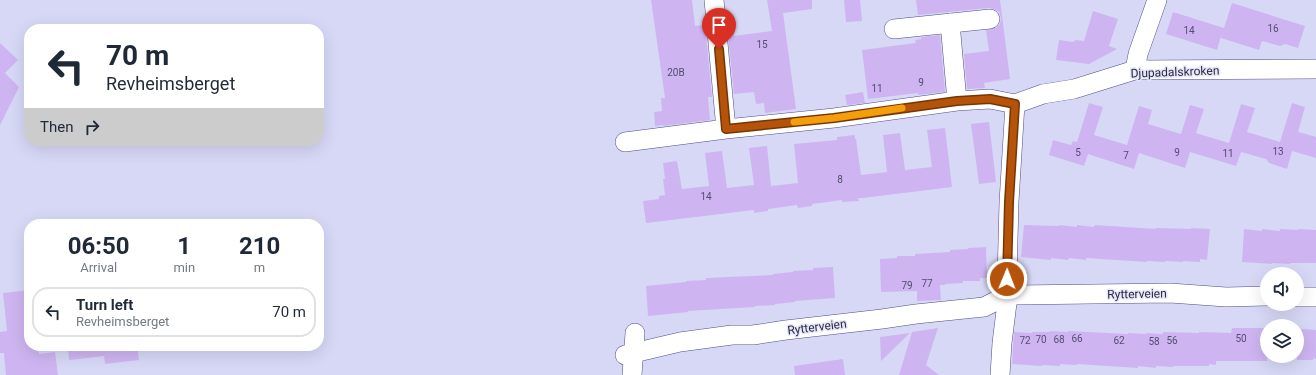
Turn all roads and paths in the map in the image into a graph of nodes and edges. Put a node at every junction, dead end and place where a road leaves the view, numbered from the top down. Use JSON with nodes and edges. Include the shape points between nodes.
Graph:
{"nodes":[{"id":1,"x":714,"y":0,"type":"edge"},
{"id":2,"x":1157,"y":0,"type":"edge"},
{"id":3,"x":990,"y":19,"type":"dead end"},
{"id":4,"x":950,"y":23,"type":"junction"},
{"id":5,"x":894,"y":29,"type":"dead end"},
{"id":6,"x":1316,"y":69,"type":"edge"},
{"id":7,"x":1135,"y":70,"type":"junction"},
{"id":8,"x":957,"y":101,"type":"junction"},
{"id":9,"x":1015,"y":104,"type":"junction"},
{"id":10,"x":726,"y":129,"type":"junction"},
{"id":11,"x":625,"y":142,"type":"dead end"},
{"id":12,"x":1008,"y":295,"type":"junction"},
{"id":13,"x":1260,"y":296,"type":"edge"},
{"id":14,"x":1304,"y":297,"type":"edge"},
{"id":15,"x":1316,"y":297,"type":"edge"},
{"id":16,"x":635,"y":333,"type":"dead end"},
{"id":17,"x":629,"y":354,"type":"junction"},
{"id":18,"x":632,"y":375,"type":"edge"},
{"id":19,"x":1000,"y":375,"type":"edge"}],
"edges":[{"from":1,"to":10,"type":"street"},
{"from":2,"to":7,"type":"street"},
{"from":3,"to":4,"type":"street"},
{"from":4,"to":5,"type":"street"},
{"from":4,"to":8,"type":"street"},
{"from":6,"to":7,"type":"street","name":"Djupadalskroken"},
{"from":7,"to":9,"type":"street","name":"Djupadalskroken"},
{"from":8,"to":9,"type":"street","via":[[990,99]]},
{"from":8,"to":10,"type":"street","via":[[834,118]]},
{"from":9,"to":12,"type":"street","via":[[1009,202]]},
{"from":10,"to":11,"type":"street"},
{"from":12,"to":13,"type":"street","name":"Rytterveien","via":[[1170,293],[1226,297]]},
{"from":12,"to":17,"type":"street","name":"Rytterveien","via":[[984,307],[753,335],[732,335],[680,342]]},
{"from":12,"to":19,"type":"street"},
{"from":14,"to":15,"type":"street"},
{"from":16,"to":17,"type":"street"},
{"from":17,"to":18,"type":"street"}]}
